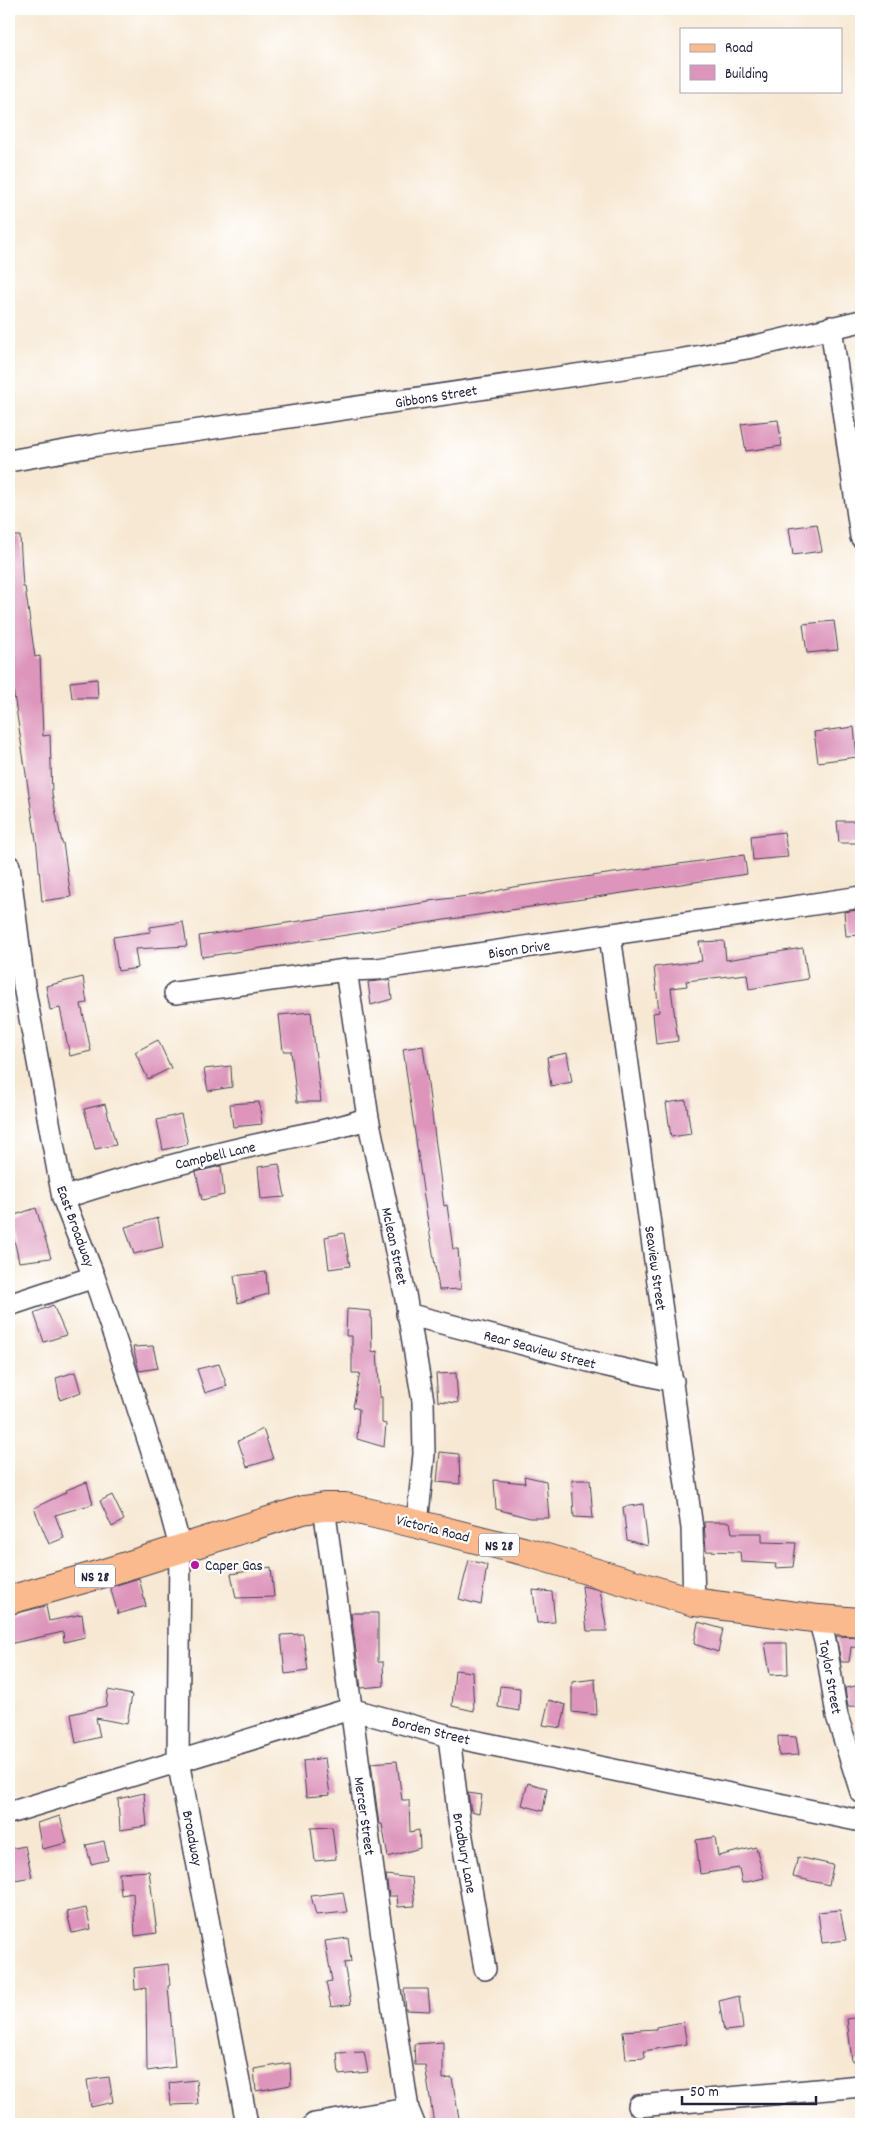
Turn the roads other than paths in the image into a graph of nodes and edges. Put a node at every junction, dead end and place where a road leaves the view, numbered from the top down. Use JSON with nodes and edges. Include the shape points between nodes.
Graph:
{"nodes":[{"id":1,"x":861,"y":321,"type":"edge"},
{"id":2,"x":831,"y":327,"type":"junction"},
{"id":3,"x":9,"y":461,"type":"edge"},
{"id":4,"x":861,"y":536,"type":"edge"},
{"id":5,"x":9,"y":866,"type":"edge"},
{"id":6,"x":861,"y":897,"type":"edge"},
{"id":7,"x":610,"y":935,"type":"junction"},
{"id":8,"x":346,"y":970,"type":"junction"},
{"id":9,"x":16,"y":987,"type":"edge"},
{"id":10,"x":175,"y":994,"type":"dead end"},
{"id":11,"x":368,"y":1118,"type":"junction"},
{"id":12,"x":63,"y":1198,"type":"junction"},
{"id":13,"x":94,"y":1277,"type":"junction"},
{"id":14,"x":9,"y":1305,"type":"edge"},
{"id":15,"x":407,"y":1314,"type":"junction"},
{"id":16,"x":673,"y":1381,"type":"junction"},
{"id":17,"x":324,"y":1507,"type":"junction"},
{"id":18,"x":417,"y":1524,"type":"junction"},
{"id":19,"x":180,"y":1547,"type":"junction"},
{"id":20,"x":9,"y":1600,"type":"edge"},
{"id":21,"x":694,"y":1602,"type":"junction"},
{"id":22,"x":819,"y":1619,"type":"junction"},
{"id":23,"x":861,"y":1622,"type":"edge"},
{"id":24,"x":350,"y":1709,"type":"junction"},
{"id":25,"x":449,"y":1736,"type":"junction"},
{"id":26,"x":178,"y":1761,"type":"junction"},
{"id":27,"x":861,"y":1792,"type":"edge"},
{"id":28,"x":9,"y":1813,"type":"edge"},
{"id":29,"x":861,"y":1821,"type":"edge"},
{"id":30,"x":485,"y":1969,"type":"dead end"},
{"id":31,"x":861,"y":2086,"type":"edge"},
{"id":32,"x":639,"y":2106,"type":"dead end"},
{"id":33,"x":411,"y":2116,"type":"edge"},
{"id":34,"x":247,"y":2124,"type":"edge"},
{"id":35,"x":314,"y":2124,"type":"edge"}],
"edges":[{"from":1,"to":2,"type":"street","name":"Gibbons Street"},
{"from":2,"to":3,"type":"street","name":"Gibbons Street","via":[[746,348],[678,360]]},
{"from":2,"to":4,"type":"street"},
{"from":5,"to":9,"type":"street","name":"East Broadway"},
{"from":6,"to":7,"type":"street","name":"Bison Drive"},
{"from":7,"to":8,"type":"street","name":"Bison Drive","via":[[377,969]]},
{"from":7,"to":16,"type":"street","name":"Seaview Street"},
{"from":8,"to":10,"type":"street","name":"Bison Drive"},
{"from":8,"to":11,"type":"street","name":"Mclean Street"},
{"from":9,"to":12,"type":"street","name":"East Broadway"},
{"from":11,"to":12,"type":"street","name":"Campbell Lane","via":[[342,1128],[148,1170]]},
{"from":11,"to":15,"type":"street","name":"Mclean Street"},
{"from":12,"to":13,"type":"street","name":"East Broadway"},
{"from":13,"to":14,"type":"street"},
{"from":13,"to":19,"type":"street","name":"East Broadway","via":[[152,1449]]},
{"from":15,"to":16,"type":"street","name":"Rear Seaview Street"},
{"from":15,"to":18,"type":"street","name":"Mclean Street","via":[[423,1401],[424,1454]]},
{"from":16,"to":21,"type":"street","name":"Seaview Street","via":[[694,1543]]},
{"from":17,"to":18,"type":"main road","name":"Victoria Road","number":"NS 28","via":[[345,1507]]},
{"from":17,"to":19,"type":"main road","name":"Victoria Road","number":"NS 28"},
{"from":17,"to":24,"type":"street","name":"Mercer Street"},
{"from":18,"to":21,"type":"main road","name":"Victoria Road","number":"NS 28"},
{"from":19,"to":20,"type":"main road","name":"Victoria Road","number":"NS 28"},
{"from":19,"to":26,"type":"street","name":"Broadway"},
{"from":21,"to":22,"type":"main road","name":"Victoria Road","number":"NS 28"},
{"from":22,"to":23,"type":"main road","name":"Victoria Road","number":"NS 28"},
{"from":22,"to":27,"type":"street","name":"Taylor Street","via":[[837,1716]]},
{"from":24,"to":25,"type":"street","name":"Borden Street"},
{"from":24,"to":26,"type":"street"},
{"from":24,"to":33,"type":"street","name":"Mercer Street"},
{"from":25,"to":29,"type":"street","name":"Borden Street"},
{"from":25,"to":30,"type":"street","name":"Bradbury Lane","via":[[459,1820]]},
{"from":26,"to":28,"type":"street"},
{"from":26,"to":34,"type":"street","name":"Broadway"},
{"from":31,"to":32,"type":"street"},
{"from":33,"to":35,"type":"street"}]}
